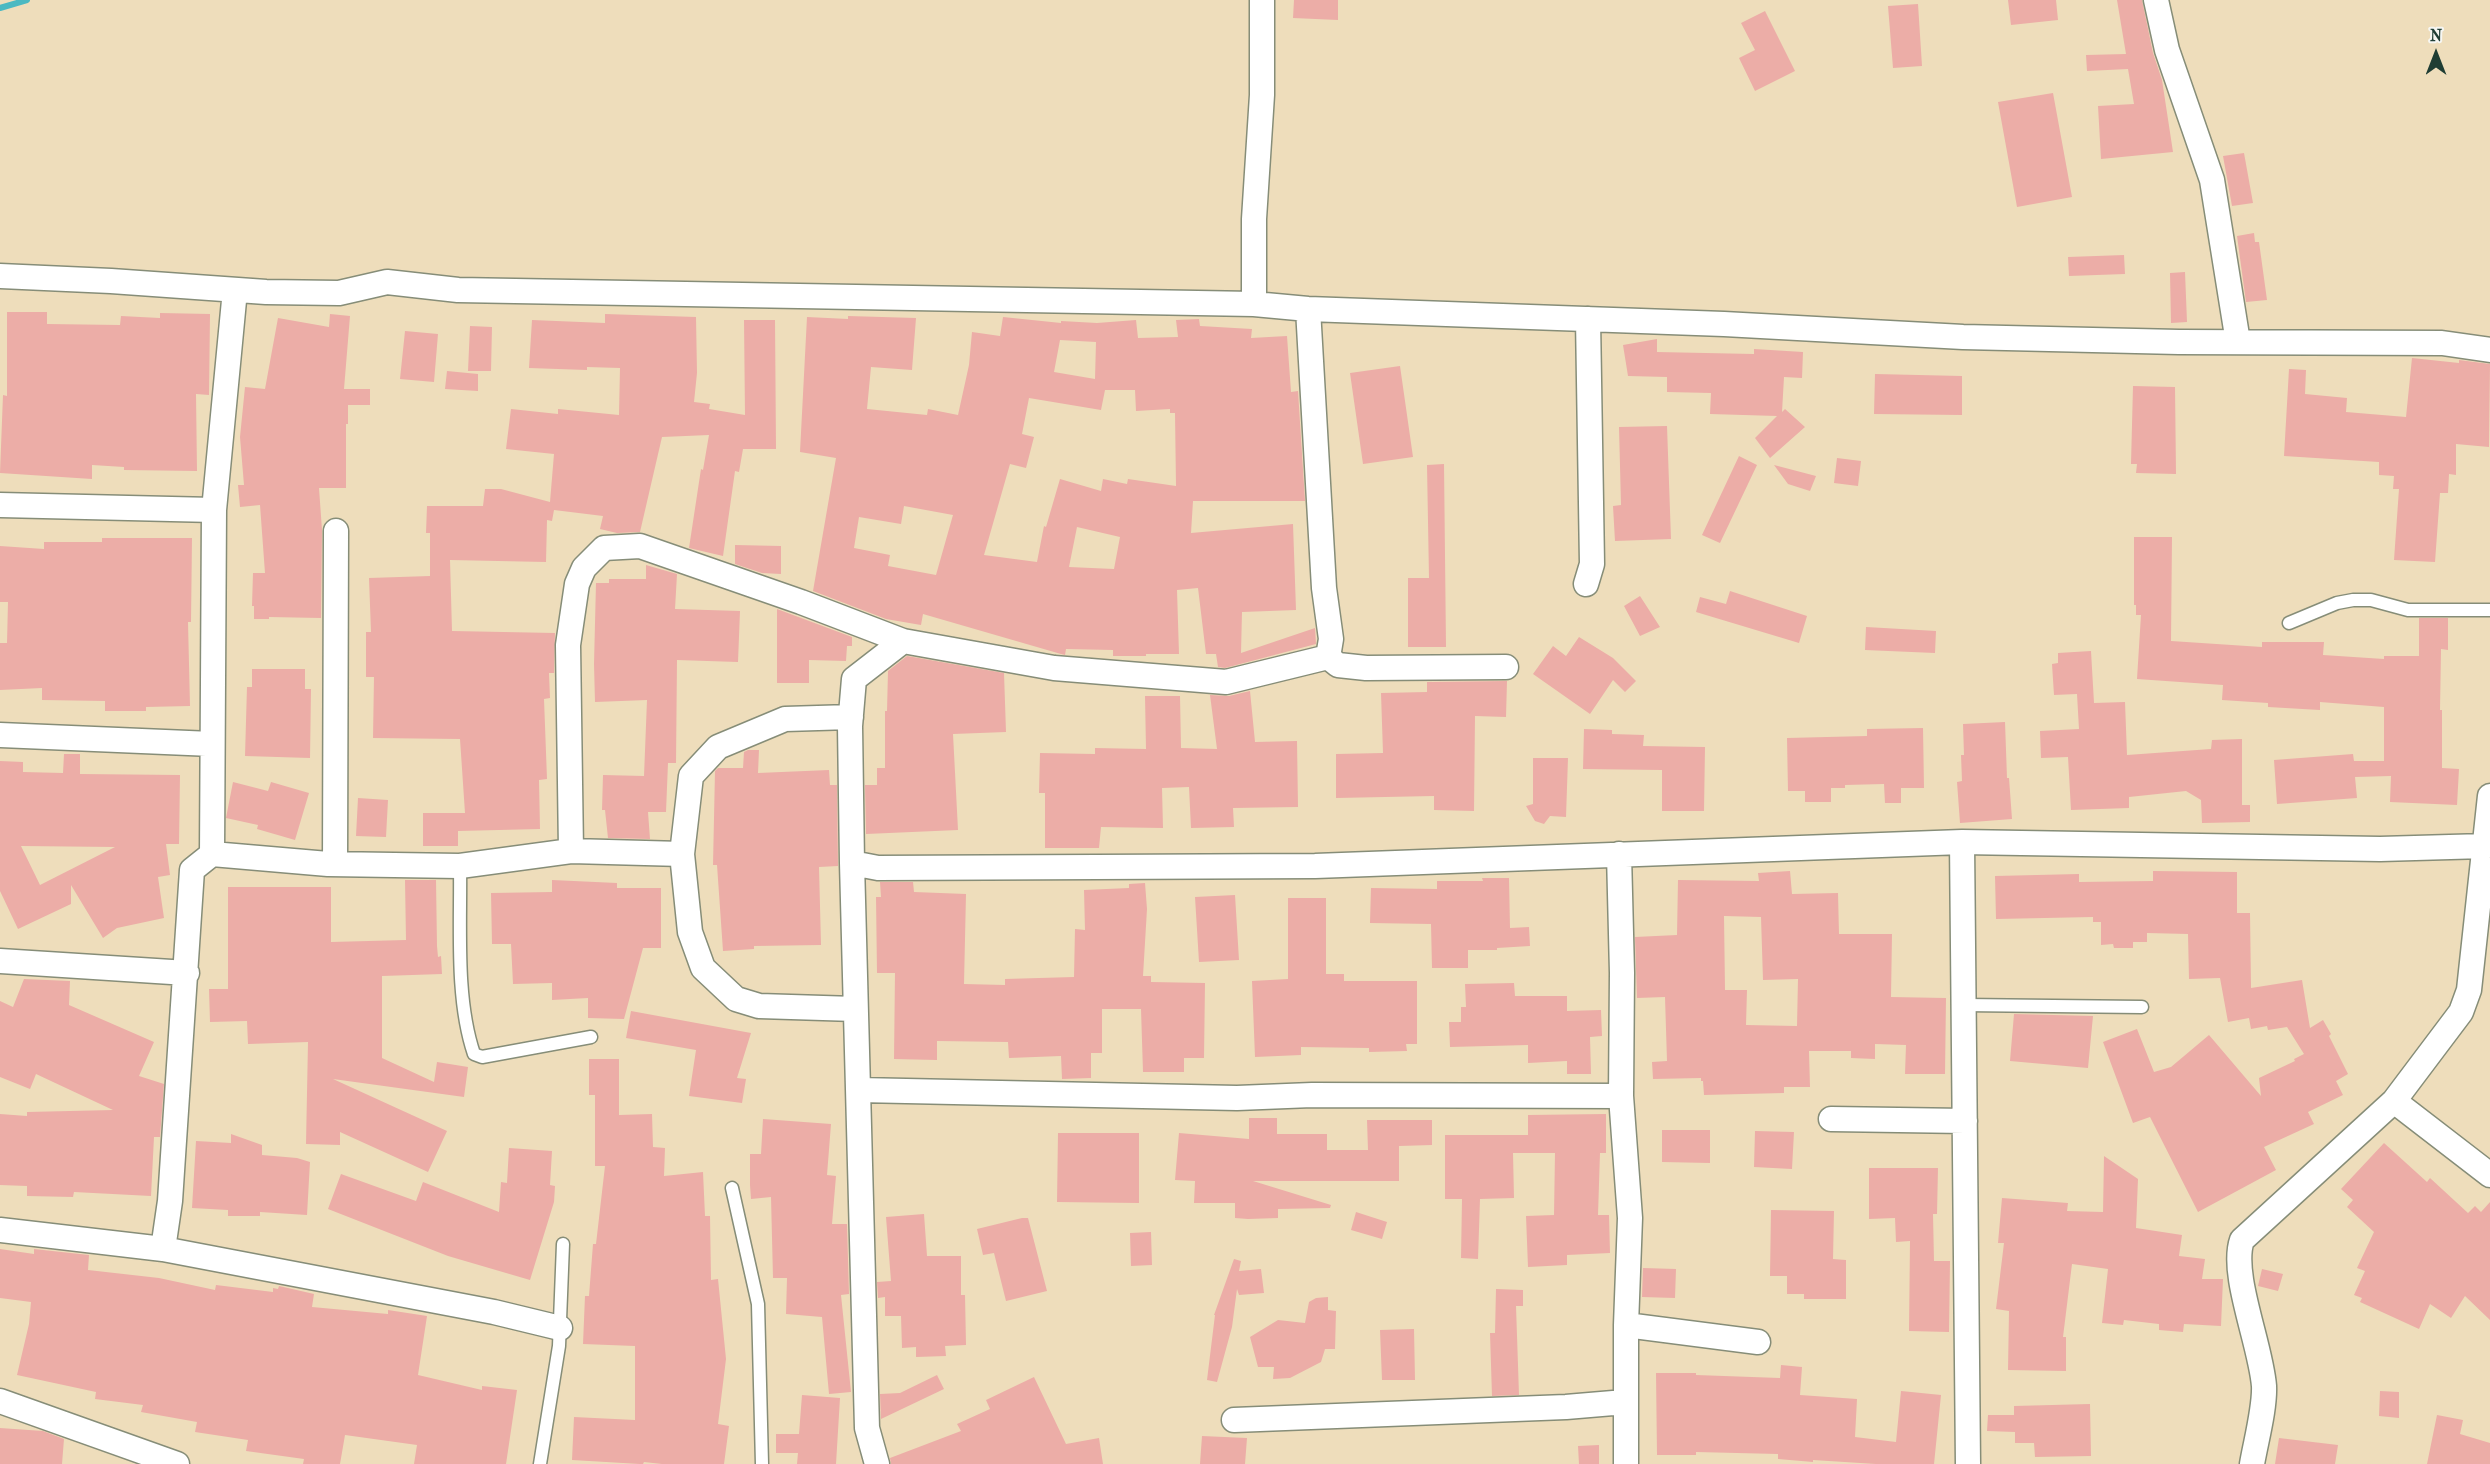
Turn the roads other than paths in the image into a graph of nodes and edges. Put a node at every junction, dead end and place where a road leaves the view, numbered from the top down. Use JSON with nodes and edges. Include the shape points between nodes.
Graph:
{"nodes":[{"id":1,"x":1262,"y":0,"type":"edge"},
{"id":2,"x":2156,"y":0,"type":"edge"},
{"id":3,"x":0,"y":276,"type":"edge"},
{"id":4,"x":235,"y":290,"type":"junction"},
{"id":5,"x":1254,"y":304,"type":"junction"},
{"id":6,"x":1308,"y":309,"type":"junction"},
{"id":7,"x":1588,"y":319,"type":"junction"},
{"id":8,"x":2238,"y":342,"type":"junction"},
{"id":9,"x":2490,"y":350,"type":"edge"},
{"id":10,"x":0,"y":505,"type":"edge"},
{"id":11,"x":214,"y":510,"type":"junction"},
{"id":12,"x":336,"y":531,"type":"dead end"},
{"id":13,"x":1586,"y":584,"type":"dead end"},
{"id":14,"x":2490,"y":610,"type":"edge"},
{"id":15,"x":2289,"y":623,"type":"dead end"},
{"id":16,"x":903,"y":641,"type":"junction"},
{"id":17,"x":1328,"y":657,"type":"junction"},
{"id":18,"x":1506,"y":667,"type":"dead end"},
{"id":19,"x":851,"y":717,"type":"junction"},
{"id":20,"x":0,"y":735,"type":"edge"},
{"id":21,"x":212,"y":744,"type":"junction"},
{"id":22,"x":2490,"y":796,"type":"edge"},
{"id":23,"x":1962,"y":842,"type":"junction"},
{"id":24,"x":2485,"y":846,"type":"junction"},
{"id":25,"x":571,"y":850,"type":"junction"},
{"id":26,"x":212,"y":854,"type":"junction"},
{"id":27,"x":682,"y":854,"type":"junction"},
{"id":28,"x":1619,"y":854,"type":"junction"},
{"id":29,"x":852,"y":863,"type":"junction"},
{"id":30,"x":335,"y":864,"type":"junction"},
{"id":31,"x":460,"y":866,"type":"junction"},
{"id":32,"x":0,"y":961,"type":"edge"},
{"id":33,"x":187,"y":973,"type":"junction"},
{"id":34,"x":1964,"y":1005,"type":"junction"},
{"id":35,"x":2142,"y":1007,"type":"dead end"},
{"id":36,"x":855,"y":1009,"type":"junction"},
{"id":37,"x":591,"y":1037,"type":"dead end"},
{"id":38,"x":859,"y":1090,"type":"junction"},
{"id":39,"x":1620,"y":1096,"type":"junction"},
{"id":40,"x":2394,"y":1101,"type":"junction"},
{"id":41,"x":1831,"y":1119,"type":"dead end"},
{"id":42,"x":1965,"y":1121,"type":"junction"},
{"id":43,"x":2490,"y":1175,"type":"edge"},
{"id":44,"x":732,"y":1188,"type":"dead end"},
{"id":45,"x":0,"y":1230,"type":"edge"},
{"id":46,"x":563,"y":1244,"type":"dead end"},
{"id":47,"x":163,"y":1250,"type":"junction"},
{"id":48,"x":1626,"y":1325,"type":"junction"},
{"id":49,"x":560,"y":1328,"type":"junction"},
{"id":50,"x":1758,"y":1342,"type":"dead end"},
{"id":51,"x":0,"y":1401,"type":"edge"},
{"id":52,"x":1625,"y":1402,"type":"junction"},
{"id":53,"x":1234,"y":1420,"type":"dead end"},
{"id":54,"x":177,"y":1464,"type":"edge"},
{"id":55,"x":540,"y":1464,"type":"edge"},
{"id":56,"x":762,"y":1464,"type":"edge"},
{"id":57,"x":877,"y":1464,"type":"edge"},
{"id":58,"x":1626,"y":1464,"type":"edge"},
{"id":59,"x":1968,"y":1464,"type":"edge"},
{"id":60,"x":2252,"y":1464,"type":"edge"}],
"edges":[{"from":1,"to":5,"type":"street"},
{"from":2,"to":8,"type":"street","via":[[2167,50],[2212,180]]},
{"from":3,"to":4,"type":"street"},
{"from":4,"to":5,"type":"street","via":[[339,293],[387,282],[458,290]]},
{"from":4,"to":11,"type":"street"},
{"from":5,"to":6,"type":"street"},
{"from":6,"to":7,"type":"street"},
{"from":6,"to":17,"type":"street","via":[[1324,588],[1331,639]]},
{"from":7,"to":8,"type":"street","via":[[1963,337]]},
{"from":7,"to":13,"type":"street","via":[[1592,564]]},
{"from":8,"to":9,"type":"street","via":[[2442,343]]},
{"from":10,"to":11,"type":"street"},
{"from":11,"to":21,"type":"street"},
{"from":12,"to":30,"type":"street"},
{"from":14,"to":15,"type":"lane","via":[[2408,610],[2371,600],[2353,600]]},
{"from":16,"to":17,"type":"street","via":[[1054,668],[1226,682]]},
{"from":16,"to":19,"type":"street","via":[[854,679]]},
{"from":16,"to":25,"type":"street","via":[[640,546],[604,548],[584,568],[577,584],[568,645]]},
{"from":17,"to":18,"type":"street","via":[[1338,665],[1366,668]]},
{"from":19,"to":27,"type":"street","via":[[785,719],[718,747],[691,776]]},
{"from":19,"to":29,"type":"street"},
{"from":20,"to":21,"type":"street"},
{"from":21,"to":26,"type":"street"},
{"from":22,"to":24,"type":"street"},
{"from":23,"to":24,"type":"street","via":[[2380,849]]},
{"from":23,"to":28,"type":"street"},
{"from":23,"to":34,"type":"street"},
{"from":24,"to":40,"type":"street","via":[[2469,990],[2461,1012]]},
{"from":25,"to":27,"type":"street"},
{"from":25,"to":31,"type":"street"},
{"from":26,"to":30,"type":"street"},
{"from":26,"to":33,"type":"street","via":[[192,870]]},
{"from":27,"to":36,"type":"street","via":[[690,932],[703,968],[736,999],[759,1006]]},
{"from":28,"to":29,"type":"street","via":[[1315,866],[878,868]]},
{"from":28,"to":39,"type":"street"},
{"from":29,"to":36,"type":"street"},
{"from":30,"to":31,"type":"street"},
{"from":31,"to":37,"type":"lane","via":[[463,1004],[465,1029],[474,1054],[482,1057]]},
{"from":32,"to":33,"type":"street"},
{"from":33,"to":47,"type":"street"},
{"from":34,"to":35,"type":"lane"},
{"from":34,"to":42,"type":"street"},
{"from":36,"to":38,"type":"street"},
{"from":38,"to":39,"type":"street","via":[[1237,1098]]},
{"from":38,"to":57,"type":"street","via":[[867,1428]]},
{"from":39,"to":48,"type":"street","via":[[1630,1218]]},
{"from":40,"to":43,"type":"street"},
{"from":40,"to":60,"type":"street","via":[[2242,1240],[2239,1269],[2264,1389]]},
{"from":41,"to":42,"type":"street"},
{"from":42,"to":59,"type":"street"},
{"from":44,"to":56,"type":"lane","via":[[758,1304]]},
{"from":45,"to":47,"type":"street"},
{"from":46,"to":49,"type":"lane"},
{"from":47,"to":49,"type":"street"},
{"from":48,"to":50,"type":"street"},
{"from":48,"to":52,"type":"street"},
{"from":49,"to":55,"type":"lane"},
{"from":51,"to":54,"type":"street"},
{"from":52,"to":53,"type":"street"},
{"from":52,"to":58,"type":"street"}]}
